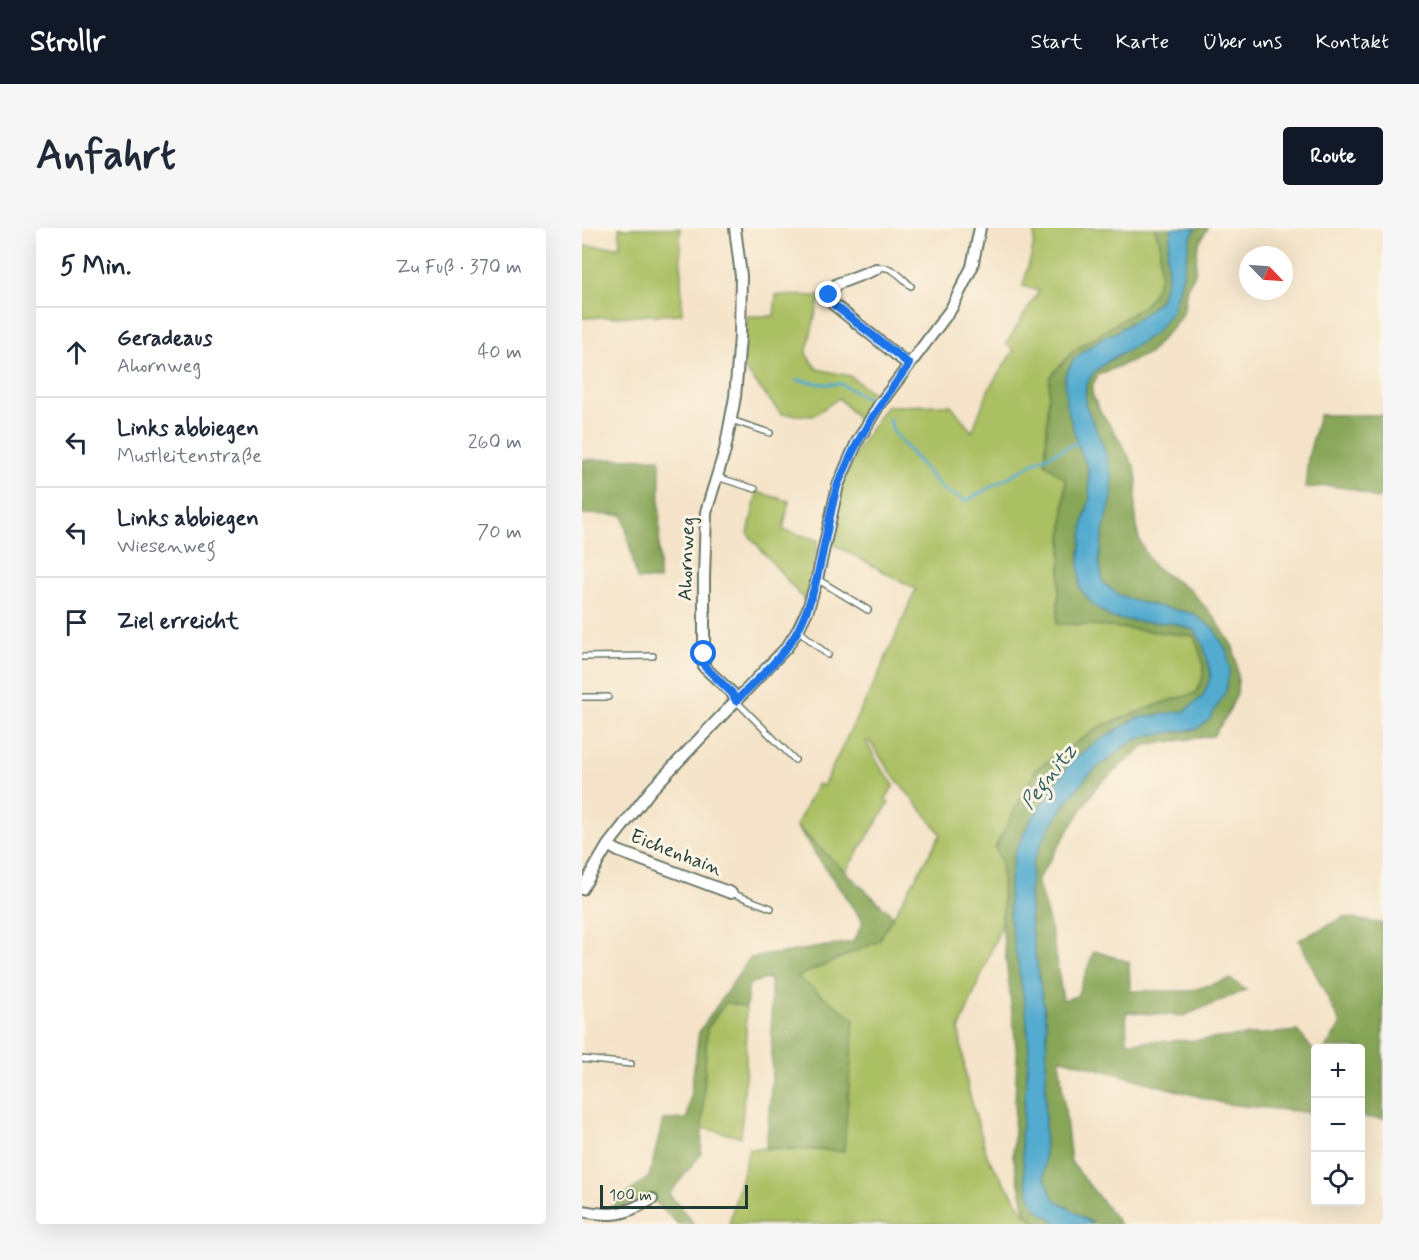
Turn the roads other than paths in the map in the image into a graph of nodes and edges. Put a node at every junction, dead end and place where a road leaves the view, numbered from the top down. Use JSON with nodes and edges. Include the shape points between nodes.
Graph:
{"nodes":[{"id":1,"x":735,"y":228,"type":"edge"},
{"id":2,"x":980,"y":228,"type":"edge"},
{"id":3,"x":876,"y":269,"type":"joint"},
{"id":4,"x":911,"y":286,"type":"dead end"},
{"id":5,"x":909,"y":364,"type":"junction"},
{"id":6,"x":731,"y":420,"type":"junction"},
{"id":7,"x":770,"y":433,"type":"dead end"},
{"id":8,"x":717,"y":477,"type":"junction"},
{"id":9,"x":755,"y":489,"type":"dead end"},
{"id":10,"x":817,"y":579,"type":"junction"},
{"id":11,"x":868,"y":610,"type":"dead end"},
{"id":12,"x":798,"y":630,"type":"junction"},
{"id":13,"x":828,"y":655,"type":"dead end"},
{"id":14,"x":653,"y":656,"type":"dead end"},
{"id":15,"x":582,"y":657,"type":"edge"},
{"id":16,"x":582,"y":697,"type":"edge"},
{"id":17,"x":608,"y":697,"type":"dead end"},
{"id":18,"x":736,"y":701,"type":"junction"},
{"id":19,"x":795,"y":760,"type":"dead end"},
{"id":20,"x":608,"y":845,"type":"junction"},
{"id":21,"x":582,"y":889,"type":"edge"},
{"id":22,"x":731,"y":893,"type":"joint"},
{"id":23,"x":771,"y":908,"type":"dead end"},
{"id":24,"x":582,"y":1059,"type":"edge"},
{"id":25,"x":631,"y":1064,"type":"dead end"},
{"id":26,"x":652,"y":1199,"type":"dead end"},
{"id":27,"x":582,"y":1211,"type":"edge"}],
"edges":[{"from":1,"to":6,"type":"street","name":"Ahornweg","via":[[741,276],[740,337]]},
{"from":2,"to":5,"type":"street","via":[[972,267],[951,309]]},
{"from":3,"to":4,"type":"lane","via":[[887,267]]},
{"from":3,"to":5,"type":"street","via":[[837,284],[829,295],[833,304]]},
{"from":5,"to":10,"type":"street","via":[[857,442],[838,485]]},
{"from":6,"to":7,"type":"lane"},
{"from":6,"to":8,"type":"street","name":"Ahornweg"},
{"from":8,"to":9,"type":"lane"},
{"from":8,"to":18,"type":"street","name":"Ahornweg","via":[[706,512],[705,667]]},
{"from":10,"to":11,"type":"lane"},
{"from":10,"to":12,"type":"street"},
{"from":12,"to":13,"type":"lane"},
{"from":12,"to":18,"type":"street"},
{"from":14,"to":15,"type":"lane"},
{"from":16,"to":17,"type":"lane"},
{"from":18,"to":19,"type":"lane"},
{"from":18,"to":20,"type":"street","via":[[651,790]]},
{"from":20,"to":21,"type":"street"},
{"from":20,"to":22,"type":"street","name":"Eichenhain"},
{"from":22,"to":23,"type":"lane"},
{"from":24,"to":25,"type":"lane"},
{"from":26,"to":27,"type":"street","via":[[628,1212],[603,1215]]}]}
